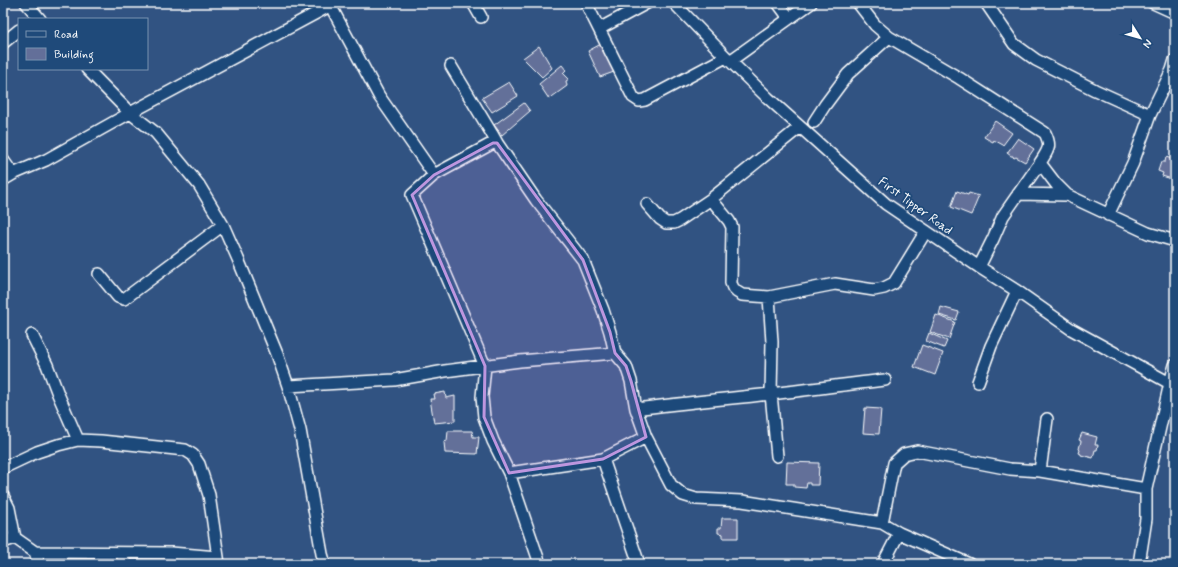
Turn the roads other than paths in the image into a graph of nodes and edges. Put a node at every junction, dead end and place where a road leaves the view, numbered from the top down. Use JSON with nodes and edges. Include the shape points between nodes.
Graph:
{"nodes":[{"id":1,"x":26,"y":3,"type":"edge"},
{"id":2,"x":473,"y":3,"type":"edge"},
{"id":3,"x":586,"y":3,"type":"edge"},
{"id":4,"x":647,"y":3,"type":"edge"},
{"id":5,"x":674,"y":3,"type":"edge"},
{"id":6,"x":778,"y":3,"type":"edge"},
{"id":7,"x":811,"y":3,"type":"edge"},
{"id":8,"x":858,"y":3,"type":"edge"},
{"id":9,"x":986,"y":3,"type":"edge"},
{"id":10,"x":1153,"y":3,"type":"edge"},
{"id":11,"x":331,"y":4,"type":"edge"},
{"id":12,"x":1175,"y":13,"type":"edge"},
{"id":13,"x":481,"y":17,"type":"dead end"},
{"id":14,"x":36,"y":18,"type":"edge"},
{"id":15,"x":789,"y":18,"type":"junction"},
{"id":16,"x":599,"y":29,"type":"junction"},
{"id":17,"x":18,"y":31,"type":"edge"},
{"id":18,"x":889,"y":38,"type":"junction"},
{"id":19,"x":3,"y":43,"type":"edge"},
{"id":20,"x":728,"y":59,"type":"junction"},
{"id":21,"x":1175,"y":60,"type":"edge"},
{"id":22,"x":451,"y":66,"type":"dead end"},
{"id":23,"x":88,"y":70,"type":"edge"},
{"id":24,"x":130,"y":113,"type":"junction"},
{"id":25,"x":1150,"y":115,"type":"junction"},
{"id":26,"x":814,"y":122,"type":"dead end"},
{"id":27,"x":800,"y":127,"type":"junction"},
{"id":28,"x":497,"y":143,"type":"junction"},
{"id":29,"x":3,"y":160,"type":"edge"},
{"id":30,"x":1040,"y":163,"type":"junction"},
{"id":31,"x":14,"y":174,"type":"junction"},
{"id":32,"x":434,"y":175,"type":"junction"},
{"id":33,"x":3,"y":180,"type":"edge"},
{"id":34,"x":1018,"y":194,"type":"junction"},
{"id":35,"x":1067,"y":194,"type":"junction"},
{"id":36,"x":711,"y":199,"type":"junction"},
{"id":37,"x":647,"y":204,"type":"dead end"},
{"id":38,"x":1108,"y":215,"type":"junction"},
{"id":39,"x":223,"y":225,"type":"junction"},
{"id":40,"x":926,"y":231,"type":"junction"},
{"id":41,"x":1175,"y":241,"type":"edge"},
{"id":42,"x":979,"y":267,"type":"junction"},
{"id":43,"x":99,"y":274,"type":"dead end"},
{"id":44,"x":1017,"y":291,"type":"junction"},
{"id":45,"x":769,"y":297,"type":"junction"},
{"id":46,"x":32,"y":335,"type":"dead end"},
{"id":47,"x":615,"y":353,"type":"junction"},
{"id":48,"x":1175,"y":365,"type":"edge"},
{"id":49,"x":484,"y":366,"type":"junction"},
{"id":50,"x":885,"y":380,"type":"dead end"},
{"id":51,"x":978,"y":382,"type":"dead end"},
{"id":52,"x":1172,"y":384,"type":"edge"},
{"id":53,"x":288,"y":386,"type":"junction"},
{"id":54,"x":771,"y":394,"type":"junction"},
{"id":55,"x":636,"y":409,"type":"junction"},
{"id":56,"x":1047,"y":419,"type":"dead end"},
{"id":57,"x":646,"y":437,"type":"junction"},
{"id":58,"x":78,"y":440,"type":"junction"},
{"id":59,"x":777,"y":456,"type":"dead end"},
{"id":60,"x":603,"y":459,"type":"junction"},
{"id":61,"x":3,"y":468,"type":"edge"},
{"id":62,"x":1040,"y":471,"type":"junction"},
{"id":63,"x":509,"y":473,"type":"junction"},
{"id":64,"x":1146,"y":489,"type":"junction"},
{"id":65,"x":3,"y":496,"type":"edge"},
{"id":66,"x":882,"y":523,"type":"junction"},
{"id":67,"x":899,"y":534,"type":"junction"},
{"id":68,"x":15,"y":538,"type":"junction"},
{"id":69,"x":3,"y":542,"type":"edge"},
{"id":70,"x":35,"y":552,"type":"junction"},
{"id":71,"x":122,"y":553,"type":"junction"},
{"id":72,"x":218,"y":561,"type":"edge"},
{"id":73,"x":39,"y":564,"type":"edge"},
{"id":74,"x":125,"y":564,"type":"edge"},
{"id":75,"x":325,"y":564,"type":"edge"},
{"id":76,"x":540,"y":564,"type":"edge"},
{"id":77,"x":638,"y":564,"type":"edge"},
{"id":78,"x":883,"y":564,"type":"edge"},
{"id":79,"x":968,"y":564,"type":"edge"},
{"id":80,"x":1139,"y":564,"type":"edge"}],
"edges":[{"from":1,"to":14,"type":"street"},
{"from":2,"to":13,"type":"street"},
{"from":3,"to":16,"type":"street"},
{"from":4,"to":16,"type":"street"},
{"from":5,"to":20,"type":"street","name":"First Tipper Road"},
{"from":6,"to":15,"type":"street"},
{"from":7,"to":15,"type":"street"},
{"from":8,"to":18,"type":"street"},
{"from":9,"to":25,"type":"street","via":[[1014,44],[1036,60]]},
{"from":10,"to":12,"type":"street"},
{"from":11,"to":24,"type":"street"},
{"from":11,"to":32,"type":"street","via":[[379,96]]},
{"from":15,"to":20,"type":"street"},
{"from":16,"to":20,"type":"street","via":[[633,97],[639,101]]},
{"from":17,"to":19,"type":"street"},
{"from":18,"to":26,"type":"street","via":[[848,74]]},
{"from":18,"to":30,"type":"street","via":[[1045,132],[1049,149]]},
{"from":20,"to":27,"type":"street","name":"First Tipper Road"},
{"from":21,"to":25,"type":"street"},
{"from":22,"to":28,"type":"street"},
{"from":23,"to":24,"type":"street"},
{"from":24,"to":31,"type":"street","via":[[46,160]]},
{"from":24,"to":39,"type":"street","via":[[156,133],[177,158],[199,185]]},
{"from":25,"to":38,"type":"street","via":[[1133,163]]},
{"from":27,"to":36,"type":"street"},
{"from":27,"to":40,"type":"street","name":"First Tipper Road","via":[[886,204]]},
{"from":28,"to":32,"type":"street","via":[[493,142]]},
{"from":28,"to":47,"type":"street","via":[[536,200],[583,260],[603,310]]},
{"from":29,"to":31,"type":"street"},
{"from":30,"to":34,"type":"street"},
{"from":30,"to":35,"type":"street"},
{"from":31,"to":33,"type":"street"},
{"from":32,"to":49,"type":"street","via":[[412,195]]},
{"from":34,"to":35,"type":"street"},
{"from":34,"to":42,"type":"street","via":[[1003,216]]},
{"from":35,"to":38,"type":"street"},
{"from":36,"to":37,"type":"street","via":[[674,223],[666,223],[660,219]]},
{"from":36,"to":45,"type":"street","via":[[732,227],[733,288],[742,295]]},
{"from":38,"to":41,"type":"street","via":[[1148,233]]},
{"from":39,"to":43,"type":"street","via":[[124,299],[118,297]]},
{"from":39,"to":53,"type":"street"},
{"from":40,"to":42,"type":"street","name":"First Tipper Road"},
{"from":40,"to":45,"type":"street","via":[[894,283],[884,288],[874,290],[835,284]]},
{"from":42,"to":44,"type":"street","name":"First Tipper Road"},
{"from":44,"to":51,"type":"street","via":[[991,346]]},
{"from":44,"to":52,"type":"street","name":"First Tipper Road","via":[[1071,329]]},
{"from":45,"to":54,"type":"street","via":[[772,342]]},
{"from":46,"to":58,"type":"street"},
{"from":47,"to":49,"type":"street"},
{"from":47,"to":55,"type":"street","via":[[628,371]]},
{"from":48,"to":52,"type":"street"},
{"from":49,"to":53,"type":"street","via":[[394,380]]},
{"from":49,"to":63,"type":"street","via":[[484,417]]},
{"from":50,"to":54,"type":"street"},
{"from":52,"to":64,"type":"street"},
{"from":53,"to":75,"type":"street","via":[[300,430]]},
{"from":54,"to":55,"type":"street"},
{"from":54,"to":59,"type":"street"},
{"from":55,"to":57,"type":"street"},
{"from":56,"to":62,"type":"street"},
{"from":57,"to":60,"type":"street"},
{"from":57,"to":66,"type":"street","via":[[671,485],[683,495],[696,499],[742,500]]},
{"from":58,"to":61,"type":"street","via":[[37,452]]},
{"from":58,"to":72,"type":"street","via":[[185,450],[193,455],[199,464],[209,494]]},
{"from":60,"to":63,"type":"street"},
{"from":60,"to":77,"type":"street"},
{"from":62,"to":64,"type":"street"},
{"from":62,"to":66,"type":"street","via":[[1010,469],[917,451],[904,454],[894,463]]},
{"from":63,"to":76,"type":"street"},
{"from":64,"to":80,"type":"street","via":[[1146,519]]},
{"from":65,"to":68,"type":"street","via":[[9,508]]},
{"from":66,"to":67,"type":"street"},
{"from":67,"to":78,"type":"street"},
{"from":67,"to":79,"type":"street"},
{"from":68,"to":69,"type":"street"},
{"from":68,"to":70,"type":"street"},
{"from":70,"to":71,"type":"street"},
{"from":70,"to":73,"type":"street"},
{"from":71,"to":72,"type":"street","via":[[171,553]]},
{"from":71,"to":74,"type":"street"}]}
